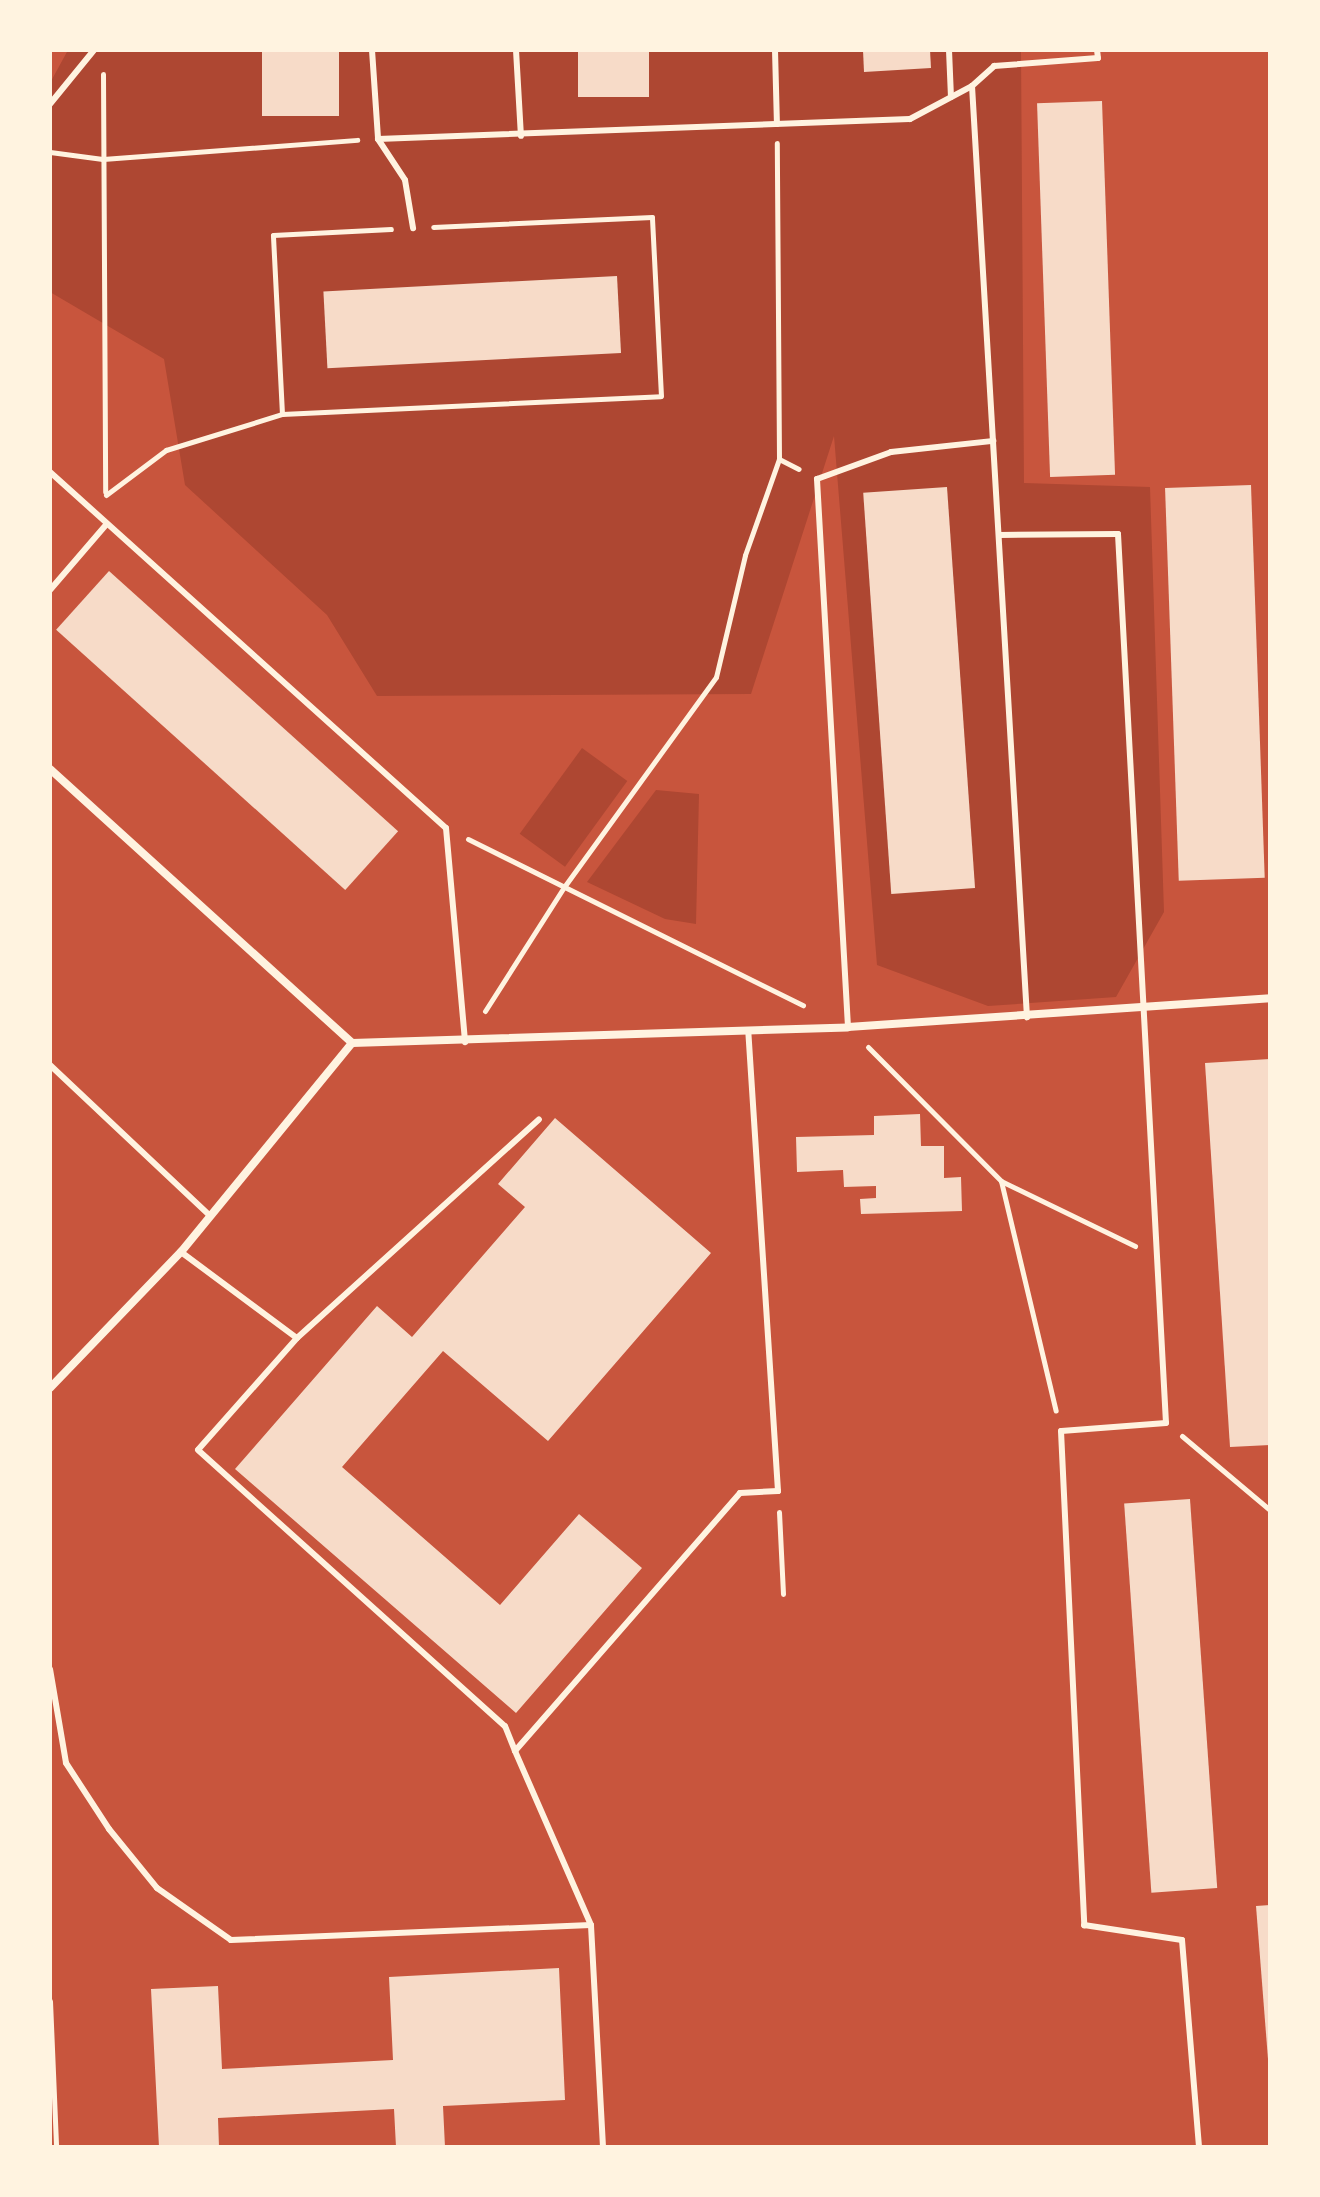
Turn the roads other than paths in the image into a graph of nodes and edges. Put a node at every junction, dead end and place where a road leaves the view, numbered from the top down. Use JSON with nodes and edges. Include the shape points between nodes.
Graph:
{"nodes":[{"id":1,"x":94,"y":50,"type":"edge"},
{"id":2,"x":372,"y":50,"type":"edge"},
{"id":3,"x":516,"y":50,"type":"edge"},
{"id":4,"x":775,"y":50,"type":"edge"},
{"id":5,"x":949,"y":50,"type":"edge"},
{"id":6,"x":1097,"y":50,"type":"edge"},
{"id":7,"x":972,"y":86,"type":"junction"},
{"id":8,"x":951,"y":97,"type":"junction"},
{"id":9,"x":50,"y":104,"type":"edge"},
{"id":10,"x":777,"y":124,"type":"junction"},
{"id":11,"x":521,"y":136,"type":"junction"},
{"id":12,"x":378,"y":139,"type":"junction"},
{"id":13,"x":413,"y":228,"type":"road end"},
{"id":14,"x":993,"y":441,"type":"junction"},
{"id":15,"x":50,"y":472,"type":"edge"},
{"id":16,"x":106,"y":525,"type":"junction"},
{"id":17,"x":999,"y":535,"type":"junction"},
{"id":18,"x":50,"y":590,"type":"edge"},
{"id":19,"x":50,"y":769,"type":"edge"},
{"id":20,"x":1270,"y":998,"type":"edge"},
{"id":21,"x":1141,"y":1011,"type":"junction"},
{"id":22,"x":1027,"y":1018,"type":"junction"},
{"id":23,"x":848,"y":1027,"type":"junction"},
{"id":24,"x":748,"y":1031,"type":"junction"},
{"id":25,"x":465,"y":1042,"type":"junction"},
{"id":26,"x":352,"y":1043,"type":"junction"},
{"id":27,"x":50,"y":1065,"type":"edge"},
{"id":28,"x":539,"y":1119,"type":"dead end"},
{"id":29,"x":210,"y":1216,"type":"junction"},
{"id":30,"x":181,"y":1252,"type":"junction"},
{"id":31,"x":297,"y":1338,"type":"junction"},
{"id":32,"x":50,"y":1388,"type":"edge"},
{"id":33,"x":50,"y":1669,"type":"edge"},
{"id":34,"x":515,"y":1751,"type":"junction"},
{"id":35,"x":591,"y":1925,"type":"junction"},
{"id":36,"x":603,"y":2147,"type":"edge"},
{"id":37,"x":1199,"y":2147,"type":"edge"}],
"edges":[{"from":1,"to":9,"type":"lane"},
{"from":2,"to":12,"type":"lane"},
{"from":3,"to":11,"type":"lane"},
{"from":4,"to":10,"type":"lane"},
{"from":5,"to":8,"type":"lane"},
{"from":6,"to":7,"type":"lane","via":[[1098,58],[994,66]]},
{"from":7,"to":8,"type":"lane"},
{"from":7,"to":14,"type":"lane"},
{"from":8,"to":10,"type":"lane","via":[[910,119]]},
{"from":10,"to":11,"type":"lane"},
{"from":11,"to":12,"type":"lane"},
{"from":12,"to":13,"type":"lane","via":[[405,180]]},
{"from":14,"to":17,"type":"lane"},
{"from":14,"to":23,"type":"lane","via":[[891,452],[817,479]]},
{"from":15,"to":16,"type":"lane"},
{"from":16,"to":18,"type":"lane"},
{"from":16,"to":25,"type":"lane","via":[[446,828]]},
{"from":17,"to":21,"type":"lane","via":[[1118,534]]},
{"from":17,"to":22,"type":"lane"},
{"from":19,"to":26,"type":"street"},
{"from":20,"to":21,"type":"street"},
{"from":21,"to":22,"type":"street"},
{"from":21,"to":37,"type":"lane","via":[[1166,1423],[1061,1431],[1084,1925],[1182,1940]]},
{"from":22,"to":23,"type":"street"},
{"from":23,"to":24,"type":"street"},
{"from":24,"to":25,"type":"street"},
{"from":24,"to":34,"type":"lane","via":[[778,1491],[740,1493]]},
{"from":25,"to":26,"type":"street"},
{"from":26,"to":29,"type":"street"},
{"from":27,"to":29,"type":"lane"},
{"from":28,"to":31,"type":"lane"},
{"from":29,"to":30,"type":"street"},
{"from":30,"to":31,"type":"lane"},
{"from":30,"to":32,"type":"street"},
{"from":31,"to":34,"type":"lane","via":[[198,1450],[505,1726]]},
{"from":33,"to":35,"type":"lane","via":[[66,1763],[109,1829],[157,1888],[231,1940]]},
{"from":34,"to":35,"type":"lane"},
{"from":35,"to":36,"type":"lane"}]}
